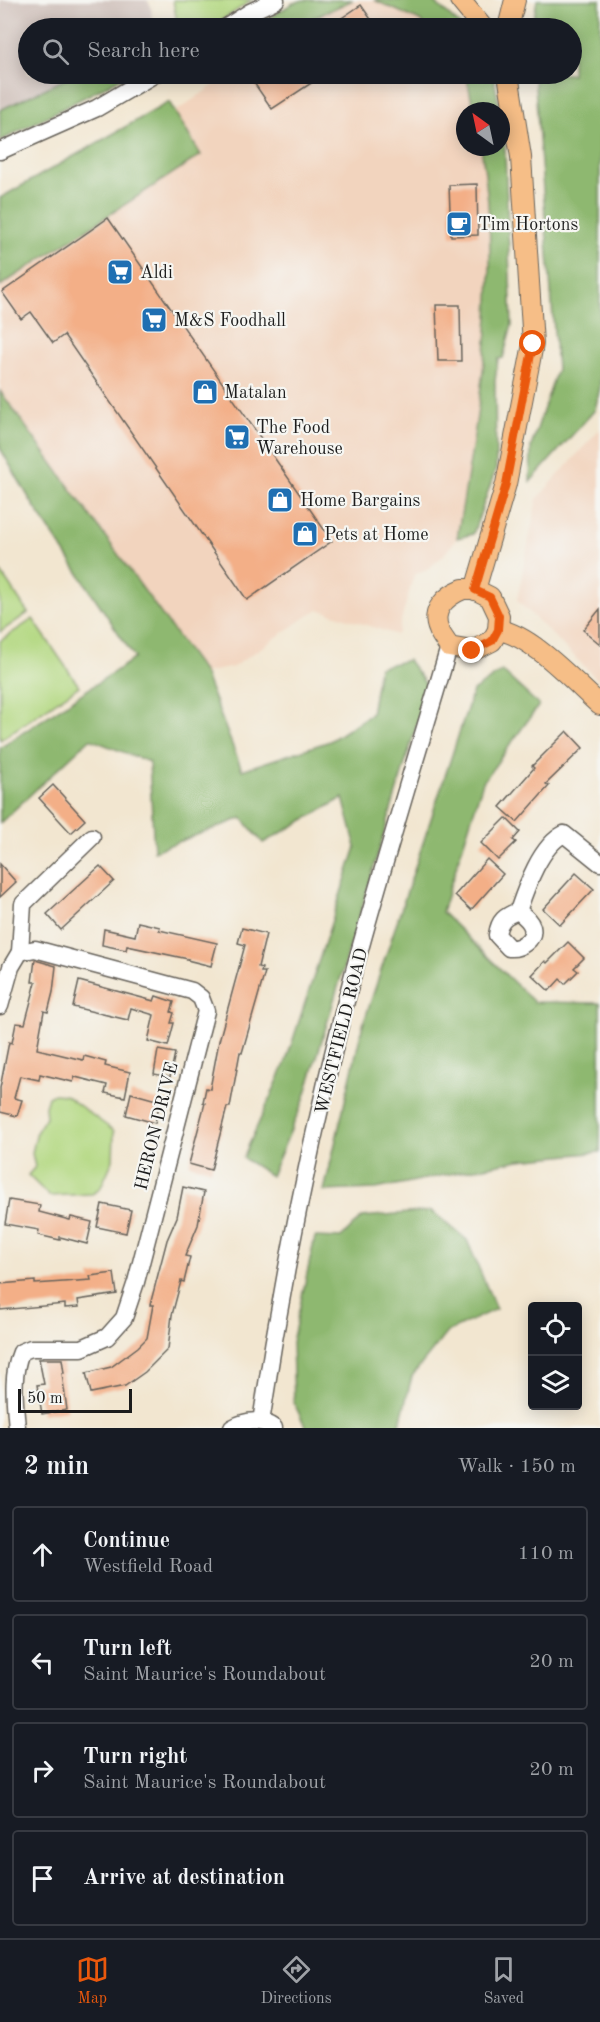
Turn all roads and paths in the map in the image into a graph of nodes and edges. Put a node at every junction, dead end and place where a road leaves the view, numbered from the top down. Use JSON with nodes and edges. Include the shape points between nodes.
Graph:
{"nodes":[{"id":1,"x":276,"y":0,"type":"edge"},
{"id":2,"x":460,"y":0,"type":"edge"},
{"id":3,"x":515,"y":0,"type":"edge"},
{"id":4,"x":241,"y":18,"type":"edge"},
{"id":5,"x":475,"y":18,"type":"edge"},
{"id":6,"x":510,"y":18,"type":"edge"},
{"id":7,"x":138,"y":84,"type":"edge"},
{"id":8,"x":509,"y":84,"type":"edge"},
{"id":9,"x":0,"y":151,"type":"edge"},
{"id":10,"x":475,"y":590,"type":"junction"},
{"id":11,"x":498,"y":630,"type":"junction"},
{"id":12,"x":449,"y":647,"type":"junction"},
{"id":13,"x":600,"y":705,"type":"edge"},
{"id":14,"x":92,"y":837,"type":"dead end"},
{"id":15,"x":600,"y":863,"type":"edge"},
{"id":16,"x":518,"y":912,"type":"dead end"},
{"id":17,"x":20,"y":952,"type":"junction"},
{"id":18,"x":0,"y":1006,"type":"edge"},
{"id":19,"x":267,"y":1425,"type":"edge"},
{"id":20,"x":17,"y":1428,"type":"edge"},
{"id":21,"x":232,"y":1428,"type":"edge"}],
"edges":[{"from":1,"to":4,"type":"street"},
{"from":2,"to":5,"type":"main road"},
{"from":3,"to":6,"type":"main road"},
{"from":7,"to":9,"type":"street","via":[[97,108]]},
{"from":8,"to":10,"type":"main road","via":[[521,157],[533,344],[506,484]]},
{"from":10,"to":11,"type":"main road","via":[[490,597],[499,616]]},
{"from":10,"to":12,"type":"main road","via":[[450,594],[440,606],[437,628]]},
{"from":11,"to":12,"type":"main road","via":[[492,641],[472,651]]},
{"from":11,"to":13,"type":"main road","via":[[530,643]]},
{"from":12,"to":19,"type":"street","name":"WESTFIELD ROAD","via":[[351,982],[312,1147],[280,1299]]},
{"from":14,"to":17,"type":"street","via":[[23,904]]},
{"from":15,"to":16,"type":"street","via":[[564,834],[549,848],[530,877]]},
{"from":17,"to":18,"type":"street","via":[[11,967]]},
{"from":17,"to":20,"type":"street","name":"HERON DRIVE","via":[[34,949],[192,991],[201,998],[206,1011],[124,1318],[107,1337],[82,1348],[31,1348],[21,1352],[14,1381]]},
{"from":19,"to":21,"type":"street","via":[[242,1422]]}]}
